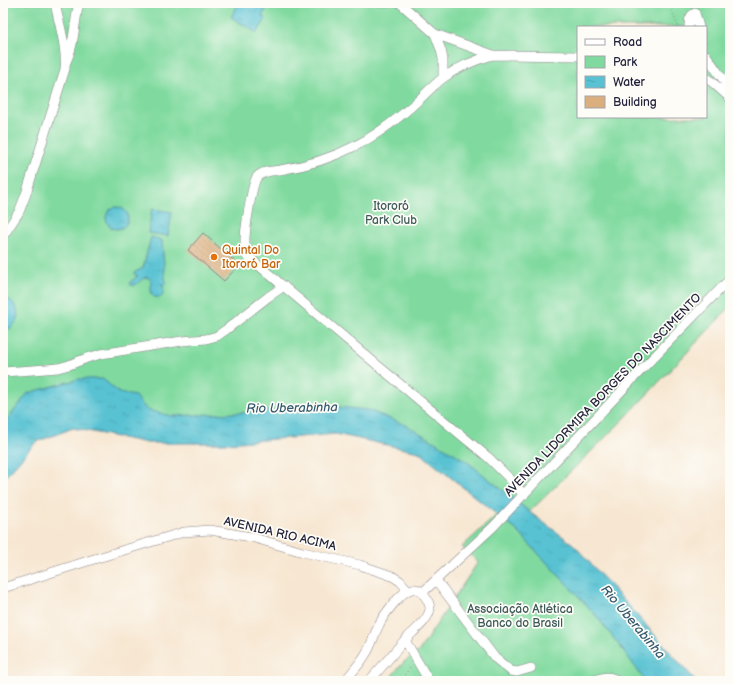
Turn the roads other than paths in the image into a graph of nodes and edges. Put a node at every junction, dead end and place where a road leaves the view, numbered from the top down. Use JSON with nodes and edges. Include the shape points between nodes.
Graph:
{"nodes":[{"id":1,"x":55,"y":3,"type":"edge"},
{"id":2,"x":80,"y":3,"type":"edge"},
{"id":3,"x":400,"y":3,"type":"edge"},
{"id":4,"x":689,"y":26,"type":"edge"},
{"id":5,"x":699,"y":26,"type":"edge"},
{"id":6,"x":435,"y":34,"type":"junction"},
{"id":7,"x":493,"y":55,"type":"junction"},
{"id":8,"x":577,"y":56,"type":"edge"},
{"id":9,"x":707,"y":56,"type":"edge"},
{"id":10,"x":65,"y":63,"type":"junction"},
{"id":11,"x":443,"y":78,"type":"junction"},
{"id":12,"x":707,"y":79,"type":"edge"},
{"id":13,"x":730,"y":88,"type":"edge"},
{"id":14,"x":730,"y":98,"type":"edge"},
{"id":15,"x":3,"y":236,"type":"edge"},
{"id":16,"x":730,"y":279,"type":"edge"},
{"id":17,"x":284,"y":286,"type":"junction"},
{"id":18,"x":3,"y":372,"type":"edge"},
{"id":19,"x":524,"y":495,"type":"junction"},
{"id":20,"x":436,"y":580,"type":"junction"},
{"id":21,"x":3,"y":588,"type":"edge"},
{"id":22,"x":408,"y":590,"type":"junction"},
{"id":23,"x":423,"y":592,"type":"junction"},
{"id":24,"x":405,"y":640,"type":"junction"},
{"id":25,"x":531,"y":668,"type":"dead end"},
{"id":26,"x":345,"y":681,"type":"edge"},
{"id":27,"x":369,"y":681,"type":"edge"},
{"id":28,"x":429,"y":681,"type":"edge"},
{"id":29,"x":593,"y":681,"type":"edge"},
{"id":30,"x":618,"y":681,"type":"edge"}],
"edges":[{"from":1,"to":10,"type":"street"},
{"from":2,"to":10,"type":"street","via":[[70,54]]},
{"from":3,"to":6,"type":"street"},
{"from":4,"to":5,"type":"street","via":[[690,18],[695,13]]},
{"from":6,"to":7,"type":"street"},
{"from":6,"to":11,"type":"street","via":[[443,59]]},
{"from":7,"to":8,"type":"street"},
{"from":7,"to":11,"type":"street","via":[[463,66]]},
{"from":9,"to":13,"type":"street"},
{"from":10,"to":15,"type":"street","via":[[26,194],[19,212]]},
{"from":11,"to":17,"type":"street","via":[[412,107],[355,146],[325,159],[300,167],[270,171],[256,178],[246,227],[246,255]]},
{"from":12,"to":14,"type":"street"},
{"from":16,"to":19,"type":"street","name":"AVENIDA LIDORMIRA BORGES DO NASCIMENTO"},
{"from":17,"to":18,"type":"street","via":[[217,336],[101,354],[58,368]]},
{"from":17,"to":19,"type":"street","via":[[489,458]]},
{"from":19,"to":20,"type":"street","name":"AVENIDA LIDORMIRA BORGES DO NASCIMENTO"},
{"from":20,"to":23,"type":"street","name":"AVENIDA LIDORMIRA BORGES DO NASCIMENTO"},
{"from":20,"to":25,"type":"street","via":[[495,658],[511,671]]},
{"from":21,"to":22,"type":"street","name":"AVENIDA RIO ACIMA","via":[[184,532],[210,530],[251,537],[360,565],[392,576]]},
{"from":22,"to":23,"type":"street","via":[[418,589]]},
{"from":22,"to":26,"type":"street","via":[[388,611],[378,626],[368,651]]},
{"from":23,"to":24,"type":"street","via":[[430,608],[420,626]]},
{"from":24,"to":27,"type":"street"},
{"from":24,"to":28,"type":"street"},
{"from":29,"to":30,"type":"street","via":[[607,676]]}]}
